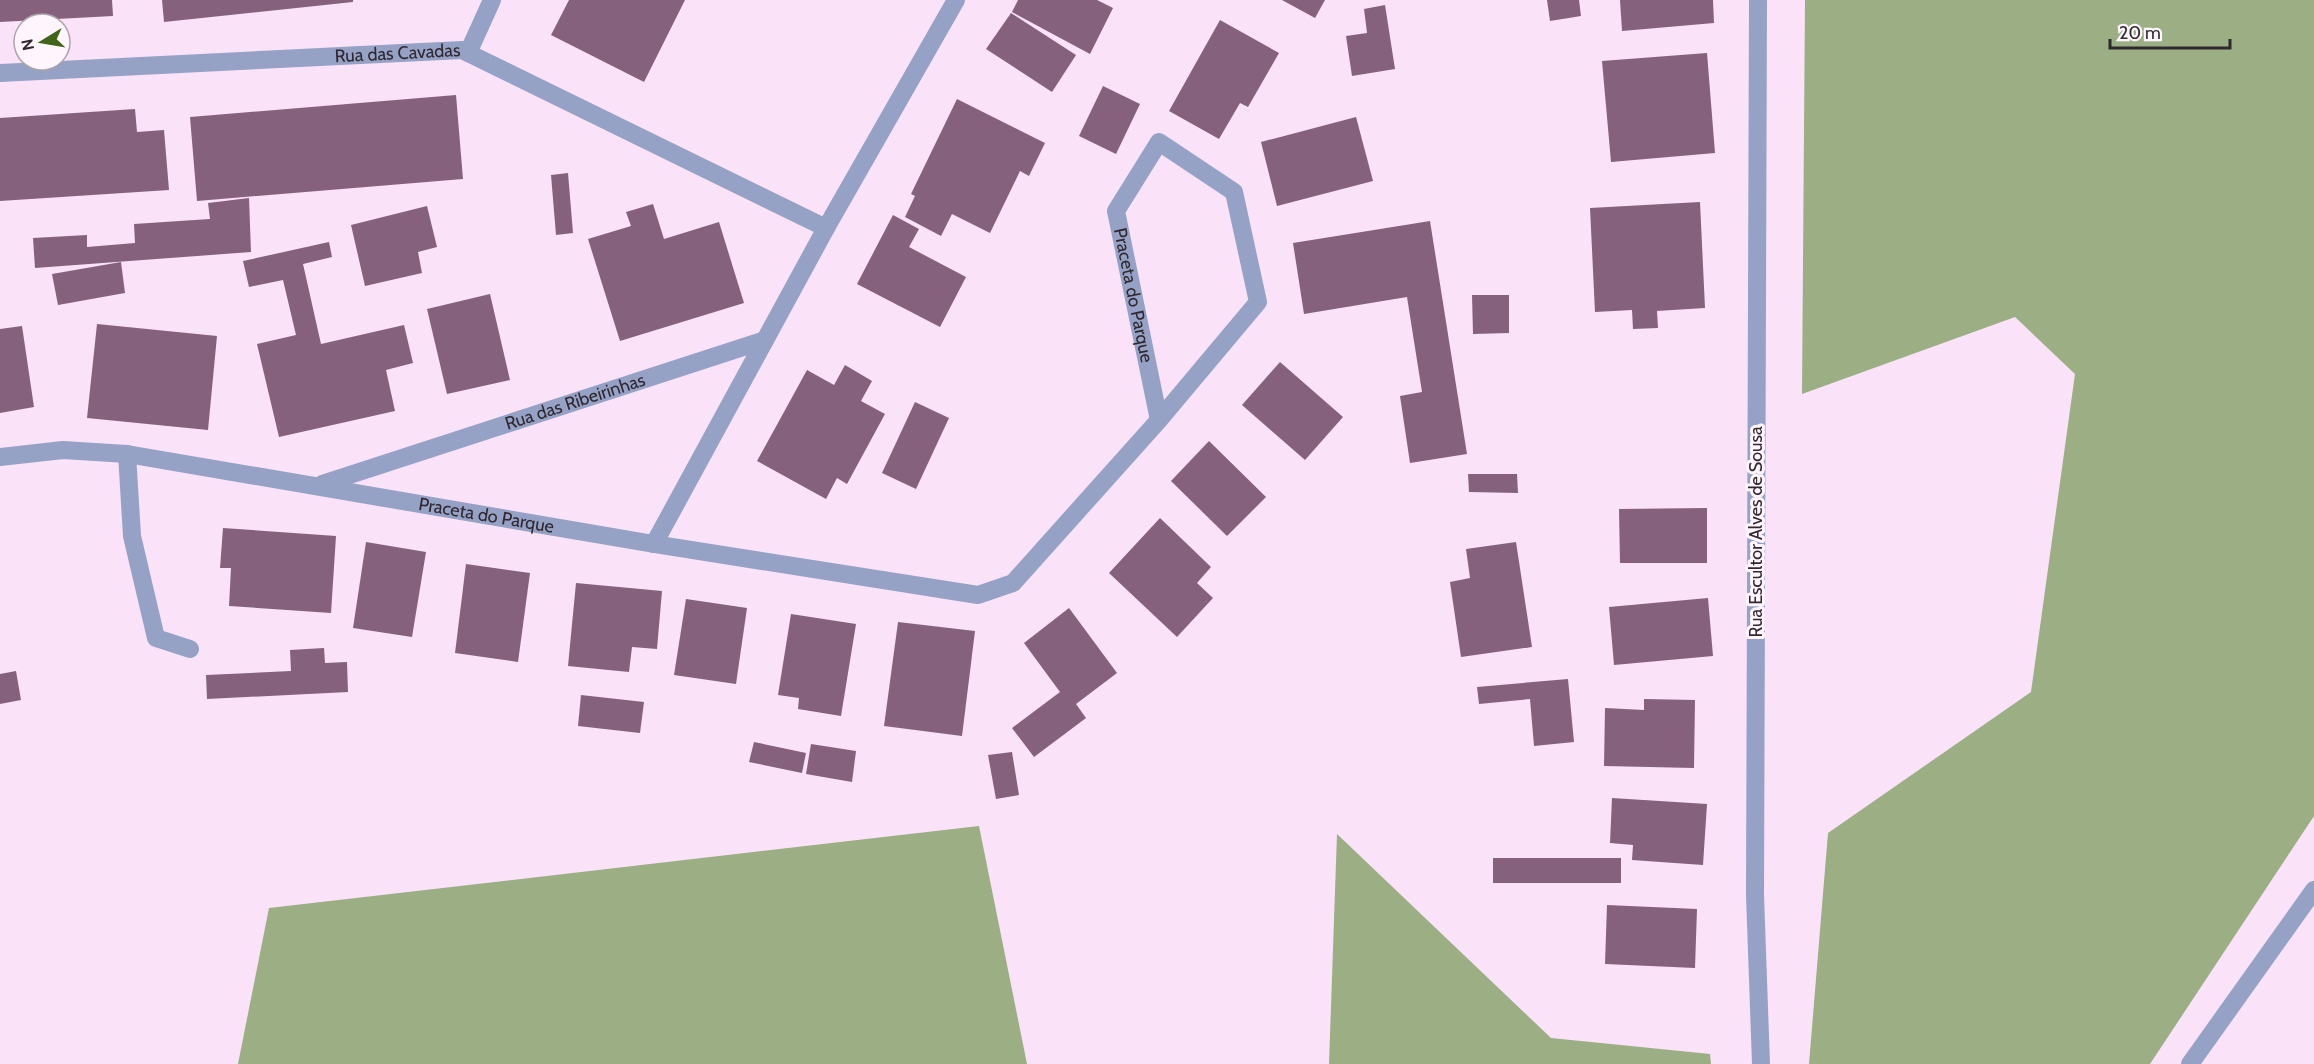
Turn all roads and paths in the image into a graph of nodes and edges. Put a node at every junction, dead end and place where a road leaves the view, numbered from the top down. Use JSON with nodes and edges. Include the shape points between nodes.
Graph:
{"nodes":[{"id":1,"x":492,"y":0,"type":"edge"},
{"id":2,"x":956,"y":0,"type":"edge"},
{"id":3,"x":1758,"y":0,"type":"edge"},
{"id":4,"x":468,"y":53,"type":"junction"},
{"id":5,"x":0,"y":73,"type":"edge"},
{"id":6,"x":826,"y":228,"type":"junction"},
{"id":7,"x":765,"y":340,"type":"junction"},
{"id":8,"x":1159,"y":420,"type":"junction"},
{"id":9,"x":127,"y":454,"type":"junction"},
{"id":10,"x":0,"y":457,"type":"edge"},
{"id":11,"x":317,"y":486,"type":"junction"},
{"id":12,"x":654,"y":544,"type":"junction"},
{"id":13,"x":190,"y":649,"type":"dead end"},
{"id":14,"x":2314,"y":891,"type":"edge"},
{"id":15,"x":1761,"y":1064,"type":"edge"},
{"id":16,"x":2190,"y":1064,"type":"edge"}],
"edges":[{"from":1,"to":4,"type":"street"},
{"from":2,"to":6,"type":"street"},
{"from":3,"to":15,"type":"street","name":"Rua Escultor Alves de Sousa","via":[[1755,895]]},
{"from":4,"to":5,"type":"street","name":"Rua das Cavadas","via":[[462,50]]},
{"from":4,"to":6,"type":"street","name":"Rua das Cavadas"},
{"from":6,"to":7,"type":"street"},
{"from":7,"to":11,"type":"street","name":"Rua das Ribeirinhas"},
{"from":7,"to":12,"type":"street"},
{"from":8,"to":8,"type":"street","name":"Praceta do Parque","via":[[1258,302],[1234,192],[1159,142],[1116,211]]},
{"from":8,"to":12,"type":"street","name":"Praceta do Parque","via":[[1013,583],[978,595]]},
{"from":9,"to":10,"type":"street","name":"Rua das Ribeirinhas","via":[[63,450]]},
{"from":9,"to":11,"type":"street","name":"Rua das Ribeirinhas"},
{"from":9,"to":13,"type":"street","via":[[132,536],[156,638]]},
{"from":11,"to":12,"type":"street","name":"Praceta do Parque"},
{"from":14,"to":16,"type":"street"}]}
